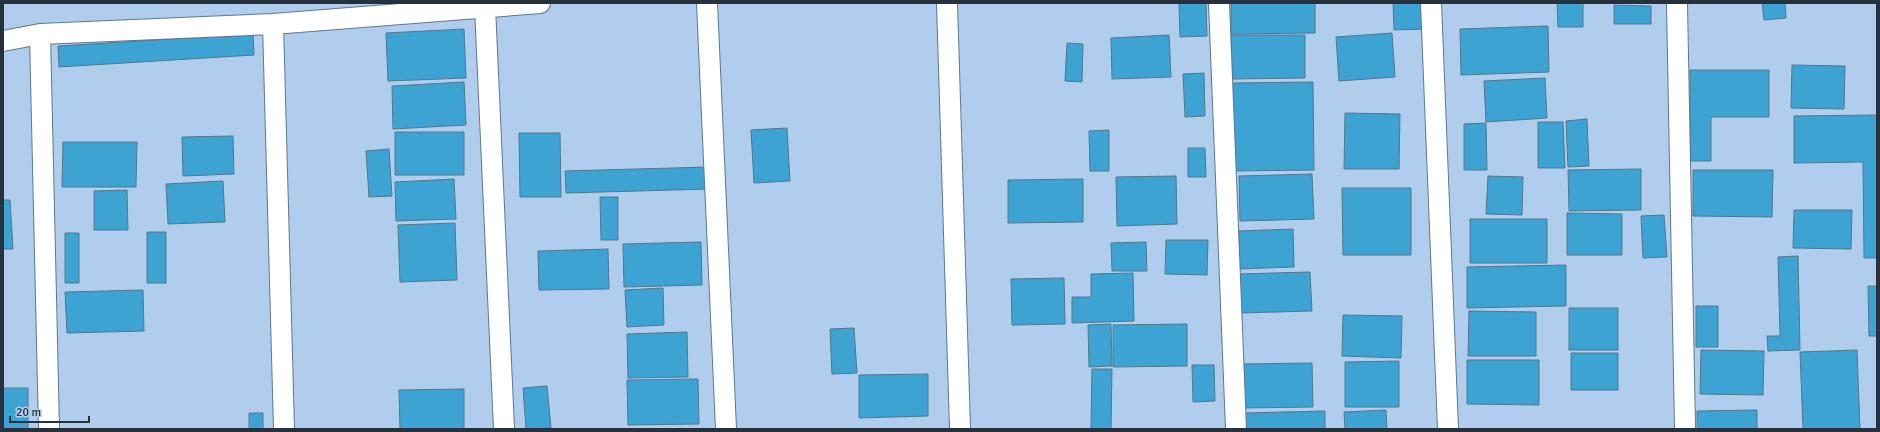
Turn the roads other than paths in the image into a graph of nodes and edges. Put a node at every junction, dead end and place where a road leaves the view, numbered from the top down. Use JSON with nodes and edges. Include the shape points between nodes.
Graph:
{"nodes":[{"id":1,"x":540,"y":3,"type":"edge"},
{"id":2,"x":706,"y":3,"type":"edge"},
{"id":3,"x":948,"y":3,"type":"edge"},
{"id":4,"x":1220,"y":3,"type":"edge"},
{"id":5,"x":1431,"y":3,"type":"edge"},
{"id":6,"x":1677,"y":3,"type":"edge"},
{"id":7,"x":486,"y":7,"type":"junction"},
{"id":8,"x":273,"y":24,"type":"junction"},
{"id":9,"x":40,"y":34,"type":"junction"},
{"id":10,"x":3,"y":41,"type":"edge"},
{"id":11,"x":49,"y":429,"type":"edge"},
{"id":12,"x":284,"y":429,"type":"edge"},
{"id":13,"x":504,"y":429,"type":"edge"},
{"id":14,"x":726,"y":429,"type":"edge"},
{"id":15,"x":960,"y":429,"type":"edge"},
{"id":16,"x":1236,"y":429,"type":"edge"},
{"id":17,"x":1448,"y":429,"type":"edge"},
{"id":18,"x":1685,"y":429,"type":"edge"}],
"edges":[{"from":1,"to":7,"type":"street"},
{"from":2,"to":14,"type":"street"},
{"from":3,"to":15,"type":"street"},
{"from":4,"to":16,"type":"street"},
{"from":5,"to":17,"type":"street"},
{"from":6,"to":18,"type":"street"},
{"from":7,"to":8,"type":"street"},
{"from":7,"to":13,"type":"street"},
{"from":8,"to":9,"type":"street"},
{"from":8,"to":12,"type":"street"},
{"from":9,"to":10,"type":"street"},
{"from":9,"to":11,"type":"street"}]}
